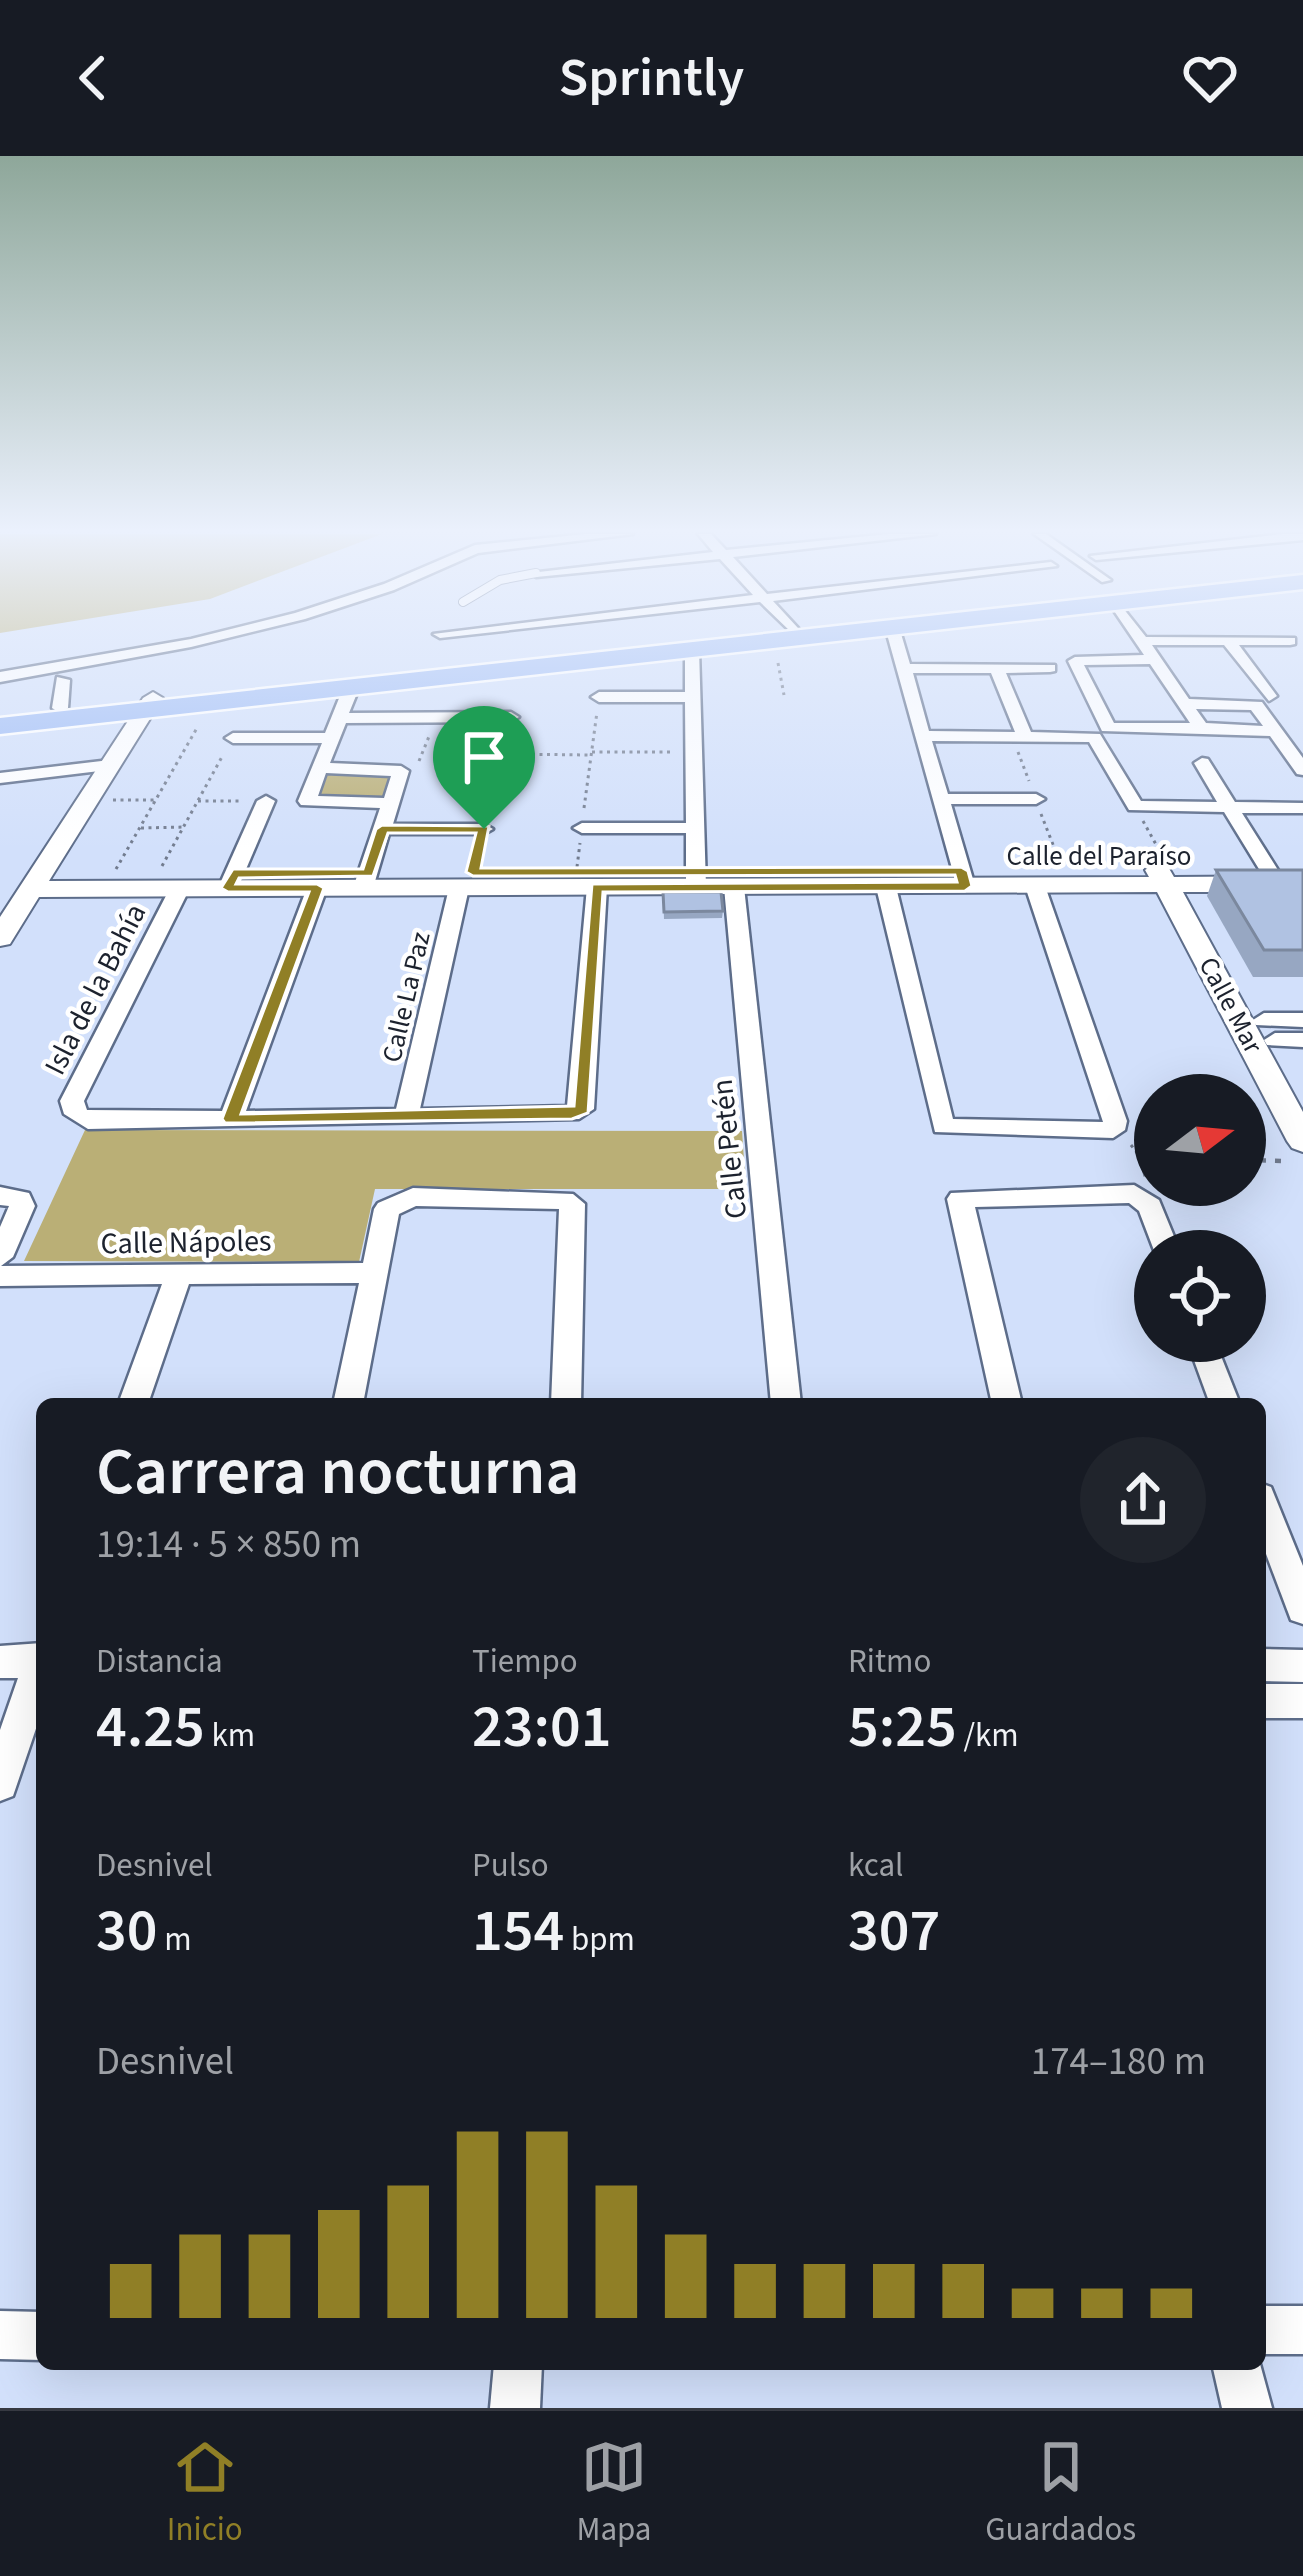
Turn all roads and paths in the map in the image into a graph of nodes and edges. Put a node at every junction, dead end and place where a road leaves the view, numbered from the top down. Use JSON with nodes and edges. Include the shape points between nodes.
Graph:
{"nodes":[{"id":1,"x":209,"y":639,"type":"edge"},
{"id":2,"x":737,"y":639,"type":"edge"},
{"id":3,"x":752,"y":639,"type":"edge"},
{"id":4,"x":783,"y":639,"type":"edge"},
{"id":5,"x":895,"y":639,"type":"edge"},
{"id":6,"x":1143,"y":641,"type":"joint"},
{"id":7,"x":1228,"y":641,"type":"junction"},
{"id":8,"x":1290,"y":641,"type":"dead end"},
{"id":9,"x":692,"y":649,"type":"junction"},
{"id":10,"x":1155,"y":658,"type":"junction"},
{"id":11,"x":997,"y":668,"type":"junction"},
{"id":12,"x":1050,"y":668,"type":"dead end"},
{"id":13,"x":903,"y":669,"type":"junction"},
{"id":14,"x":0,"y":677,"type":"edge"},
{"id":15,"x":352,"y":686,"type":"junction"},
{"id":16,"x":784,"y":695,"type":"dead end"},
{"id":17,"x":599,"y":697,"type":"joint"},
{"id":18,"x":692,"y":697,"type":"junction"},
{"id":19,"x":1263,"y":700,"type":"junction"},
{"id":20,"x":212,"y":702,"type":"junction"},
{"id":21,"x":149,"y":704,"type":"junction"},
{"id":22,"x":1185,"y":704,"type":"junction"},
{"id":23,"x":0,"y":715,"type":"edge"},
{"id":24,"x":511,"y":717,"type":"joint"},
{"id":25,"x":339,"y":718,"type":"junction"},
{"id":26,"x":0,"y":726,"type":"edge"},
{"id":27,"x":1203,"y":729,"type":"junction"},
{"id":28,"x":1275,"y":731,"type":"junction"},
{"id":29,"x":1101,"y":732,"type":"junction"},
{"id":30,"x":922,"y":736,"type":"junction"},
{"id":31,"x":1025,"y":736,"type":"junction"},
{"id":32,"x":233,"y":738,"type":"joint"},
{"id":33,"x":331,"y":738,"type":"junction"},
{"id":34,"x":694,"y":752,"type":"junction"},
{"id":35,"x":502,"y":754,"type":"junction"},
{"id":36,"x":591,"y":754,"type":"junction"},
{"id":37,"x":1202,"y":763,"type":"dead end"},
{"id":38,"x":110,"y":766,"type":"junction"},
{"id":39,"x":318,"y":768,"type":"junction"},
{"id":40,"x":1303,"y":770,"type":"edge"},
{"id":41,"x":0,"y":778,"type":"edge"},
{"id":42,"x":940,"y":799,"type":"junction"},
{"id":43,"x":1036,"y":799,"type":"dead end"},
{"id":44,"x":88,"y":800,"type":"junction"},
{"id":45,"x":156,"y":800,"type":"junction"},
{"id":46,"x":266,"y":801,"type":"dead end"},
{"id":47,"x":390,"y":803,"type":"junction"},
{"id":48,"x":1135,"y":806,"type":"junction"},
{"id":49,"x":1231,"y":808,"type":"junction"},
{"id":50,"x":1303,"y":808,"type":"edge"},
{"id":51,"x":184,"y":827,"type":"junction"},
{"id":52,"x":140,"y":828,"type":"junction"},
{"id":53,"x":581,"y":828,"type":"junction"},
{"id":54,"x":695,"y":828,"type":"junction"},
{"id":55,"x":382,"y":829,"type":"junction"},
{"id":56,"x":484,"y":829,"type":"joint"},
{"id":57,"x":1269,"y":869,"type":"junction"},
{"id":58,"x":1303,"y":869,"type":"edge"},
{"id":59,"x":113,"y":874,"type":"junction"},
{"id":60,"x":1175,"y":878,"type":"junction"},
{"id":61,"x":696,"y":879,"type":"junction"},
{"id":62,"x":963,"y":879,"type":"junction"},
{"id":63,"x":366,"y":880,"type":"junction"},
{"id":64,"x":586,"y":880,"type":"junction"},
{"id":65,"x":169,"y":881,"type":"junction"},
{"id":66,"x":231,"y":881,"type":"junction"},
{"id":67,"x":36,"y":882,"type":"junction"},
{"id":68,"x":1303,"y":884,"type":"edge"},
{"id":69,"x":1036,"y":886,"type":"junction"},
{"id":70,"x":734,"y":887,"type":"junction"},
{"id":71,"x":886,"y":887,"type":"junction"},
{"id":72,"x":317,"y":888,"type":"junction"},
{"id":73,"x":459,"y":888,"type":"junction"},
{"id":74,"x":0,"y":938,"type":"edge"},
{"id":75,"x":1303,"y":1020,"type":"edge"},
{"id":76,"x":1280,"y":1033,"type":"edge"},
{"id":77,"x":1303,"y":1091,"type":"edge"},
{"id":78,"x":406,"y":1118,"type":"junction"},
{"id":79,"x":231,"y":1119,"type":"junction"},
{"id":80,"x":1113,"y":1130,"type":"junction"},
{"id":81,"x":1302,"y":1142,"type":"edge"},
{"id":82,"x":1134,"y":1150,"type":"edge"},
{"id":83,"x":1266,"y":1153,"type":"edge"},
{"id":84,"x":1134,"y":1196,"type":"edge"},
{"id":85,"x":10,"y":1197,"type":"edge"},
{"id":86,"x":0,"y":1257,"type":"edge"},
{"id":87,"x":373,"y":1273,"type":"junction"},
{"id":88,"x":179,"y":1275,"type":"junction"},
{"id":89,"x":0,"y":1276,"type":"edge"},
{"id":90,"x":1209,"y":1362,"type":"edge"},
{"id":91,"x":135,"y":1398,"type":"edge"},
{"id":92,"x":349,"y":1398,"type":"edge"},
{"id":93,"x":566,"y":1398,"type":"edge"},
{"id":94,"x":785,"y":1398,"type":"edge"},
{"id":95,"x":1006,"y":1398,"type":"edge"},
{"id":96,"x":1223,"y":1398,"type":"edge"},
{"id":97,"x":1266,"y":1512,"type":"edge"},
{"id":98,"x":1303,"y":1609,"type":"edge"},
{"id":99,"x":36,"y":1661,"type":"edge"},
{"id":100,"x":0,"y":1662,"type":"edge"},
{"id":101,"x":1266,"y":1665,"type":"edge"},
{"id":102,"x":1303,"y":1666,"type":"edge"},
{"id":103,"x":36,"y":1675,"type":"edge"},
{"id":104,"x":1266,"y":1701,"type":"edge"},
{"id":105,"x":1303,"y":1701,"type":"edge"},
{"id":106,"x":23,"y":1704,"type":"edge"},
{"id":107,"x":0,"y":1783,"type":"edge"},
{"id":108,"x":1266,"y":2330,"type":"edge"},
{"id":109,"x":1303,"y":2330,"type":"edge"},
{"id":110,"x":0,"y":2335,"type":"edge"},
{"id":111,"x":36,"y":2336,"type":"edge"},
{"id":112,"x":518,"y":2370,"type":"edge"},
{"id":113,"x":1238,"y":2370,"type":"edge"},
{"id":114,"x":515,"y":2408,"type":"edge"},
{"id":115,"x":1247,"y":2408,"type":"edge"}],
"edges":[{"from":1,"to":14,"type":"street"},
{"from":2,"to":21,"type":"main road"},
{"from":3,"to":9,"type":"main road"},
{"from":4,"to":16,"type":"path"},
{"from":5,"to":13,"type":"street"},
{"from":6,"to":7,"type":"street"},
{"from":6,"to":10,"type":"street"},
{"from":7,"to":8,"type":"street"},
{"from":7,"to":19,"type":"street"},
{"from":9,"to":15,"type":"main road"},
{"from":9,"to":18,"type":"street"},
{"from":10,"to":22,"type":"street"},
{"from":10,"to":29,"type":"street","via":[[1075,658]]},
{"from":11,"to":12,"type":"street"},
{"from":11,"to":13,"type":"street"},
{"from":11,"to":31,"type":"street"},
{"from":13,"to":30,"type":"street"},
{"from":15,"to":20,"type":"main road"},
{"from":15,"to":25,"type":"street"},
{"from":17,"to":18,"type":"street"},
{"from":17,"to":36,"type":"path"},
{"from":18,"to":34,"type":"street"},
{"from":19,"to":22,"type":"street"},
{"from":19,"to":28,"type":"street"},
{"from":20,"to":21,"type":"main road"},
{"from":20,"to":45,"type":"path"},
{"from":21,"to":23,"type":"main road","via":[[61,694]]},
{"from":21,"to":26,"type":"main road"},
{"from":21,"to":38,"type":"street"},
{"from":22,"to":27,"type":"street"},
{"from":24,"to":25,"type":"street"},
{"from":24,"to":35,"type":"path"},
{"from":25,"to":33,"type":"street"},
{"from":27,"to":28,"type":"street"},
{"from":27,"to":29,"type":"street"},
{"from":28,"to":40,"type":"street"},
{"from":29,"to":31,"type":"street"},
{"from":29,"to":48,"type":"street"},
{"from":30,"to":31,"type":"street"},
{"from":30,"to":42,"type":"street"},
{"from":32,"to":33,"type":"street"},
{"from":32,"to":51,"type":"path"},
{"from":33,"to":39,"type":"street"},
{"from":34,"to":36,"type":"path"},
{"from":34,"to":54,"type":"street"},
{"from":35,"to":36,"type":"path"},
{"from":35,"to":56,"type":"path"},
{"from":36,"to":53,"type":"path"},
{"from":37,"to":49,"type":"street"},
{"from":38,"to":41,"type":"street"},
{"from":38,"to":44,"type":"street"},
{"from":39,"to":47,"type":"street","via":[[398,769]]},
{"from":39,"to":47,"type":"street","via":[[307,801]]},
{"from":42,"to":43,"type":"street"},
{"from":42,"to":62,"type":"street"},
{"from":44,"to":45,"type":"path"},
{"from":44,"to":67,"type":"street"},
{"from":45,"to":52,"type":"path"},
{"from":46,"to":66,"type":"street"},
{"from":47,"to":55,"type":"street"},
{"from":48,"to":49,"type":"street"},
{"from":48,"to":60,"type":"path"},
{"from":49,"to":50,"type":"street"},
{"from":49,"to":57,"type":"street"},
{"from":51,"to":52,"type":"path"},
{"from":51,"to":65,"type":"path"},
{"from":52,"to":59,"type":"path"},
{"from":53,"to":54,"type":"street"},
{"from":53,"to":64,"type":"path"},
{"from":54,"to":61,"type":"street"},
{"from":55,"to":56,"type":"street"},
{"from":55,"to":63,"type":"street"},
{"from":57,"to":58,"type":"street","name":"Calle del Paraíso"},
{"from":57,"to":60,"type":"street","name":"Calle del Paraíso"},
{"from":59,"to":65,"type":"street","name":"Calle del Paraíso"},
{"from":59,"to":67,"type":"street","name":"Calle del Paraíso"},
{"from":60,"to":62,"type":"street","name":"Calle del Paraíso"},
{"from":60,"to":68,"type":"street","name":"Calle del Paraíso"},
{"from":60,"to":69,"type":"street","name":"Calle del Paraíso"},
{"from":60,"to":76,"type":"street","name":"Calle Mar"},
{"from":60,"to":81,"type":"street","name":"Calle Mar"},
{"from":61,"to":62,"type":"street","name":"Calle del Paraíso"},
{"from":61,"to":64,"type":"street","name":"Calle del Paraíso"},
{"from":61,"to":70,"type":"street","name":"Calle del Paraíso"},
{"from":62,"to":69,"type":"street","name":"Calle del Paraíso"},
{"from":62,"to":71,"type":"street","name":"Calle del Paraíso"},
{"from":63,"to":64,"type":"street","name":"Calle del Paraíso"},
{"from":63,"to":66,"type":"street","name":"Calle del Paraíso"},
{"from":63,"to":72,"type":"street","name":"Calle del Paraíso"},
{"from":63,"to":73,"type":"street","name":"Calle del Paraíso"},
{"from":64,"to":73,"type":"street","name":"Calle del Paraíso"},
{"from":64,"to":78,"type":"street","name":"Isla de la Bahía","via":[[582,1109]]},
{"from":65,"to":66,"type":"street","name":"Calle del Paraíso"},
{"from":65,"to":67,"type":"street","name":"Calle del Paraíso"},
{"from":65,"to":79,"type":"street","name":"Isla de la Bahía","via":[[72,1101],[88,1121]]},
{"from":66,"to":72,"type":"street","name":"Calle del Paraíso"},
{"from":67,"to":74,"type":"street"},
{"from":69,"to":80,"type":"street"},
{"from":70,"to":71,"type":"street","name":"Calle del Paraíso"},
{"from":70,"to":94,"type":"street","name":"Calle Petén"},
{"from":71,"to":80,"type":"street","via":[[943,1127]]},
{"from":72,"to":79,"type":"street"},
{"from":73,"to":78,"type":"street","name":"Calle La Paz"},
{"from":75,"to":76,"type":"street"},
{"from":76,"to":77,"type":"street","name":"Calle Mar"},
{"from":78,"to":79,"type":"street","name":"Isla de la Bahía"},
{"from":80,"to":82,"type":"path"},
{"from":81,"to":83,"type":"path"},
{"from":84,"to":95,"type":"street","via":[[960,1199]]},
{"from":85,"to":86,"type":"street","via":[[22,1206]]},
{"from":87,"to":88,"type":"street","name":"Calle Nápoles"},
{"from":87,"to":92,"type":"street"},
{"from":87,"to":93,"type":"street","via":[[387,1209],[398,1200],[572,1204]]},
{"from":88,"to":89,"type":"street","name":"Calle Nápoles"},
{"from":88,"to":91,"type":"street"},
{"from":90,"to":96,"type":"street"},
{"from":97,"to":98,"type":"street"},
{"from":99,"to":100,"type":"street"},
{"from":101,"to":102,"type":"street"},
{"from":103,"to":106,"type":"street"},
{"from":104,"to":105,"type":"street"},
{"from":106,"to":107,"type":"street"},
{"from":108,"to":109,"type":"street"},
{"from":110,"to":111,"type":"street"},
{"from":112,"to":114,"type":"street"},
{"from":113,"to":115,"type":"street"}]}
